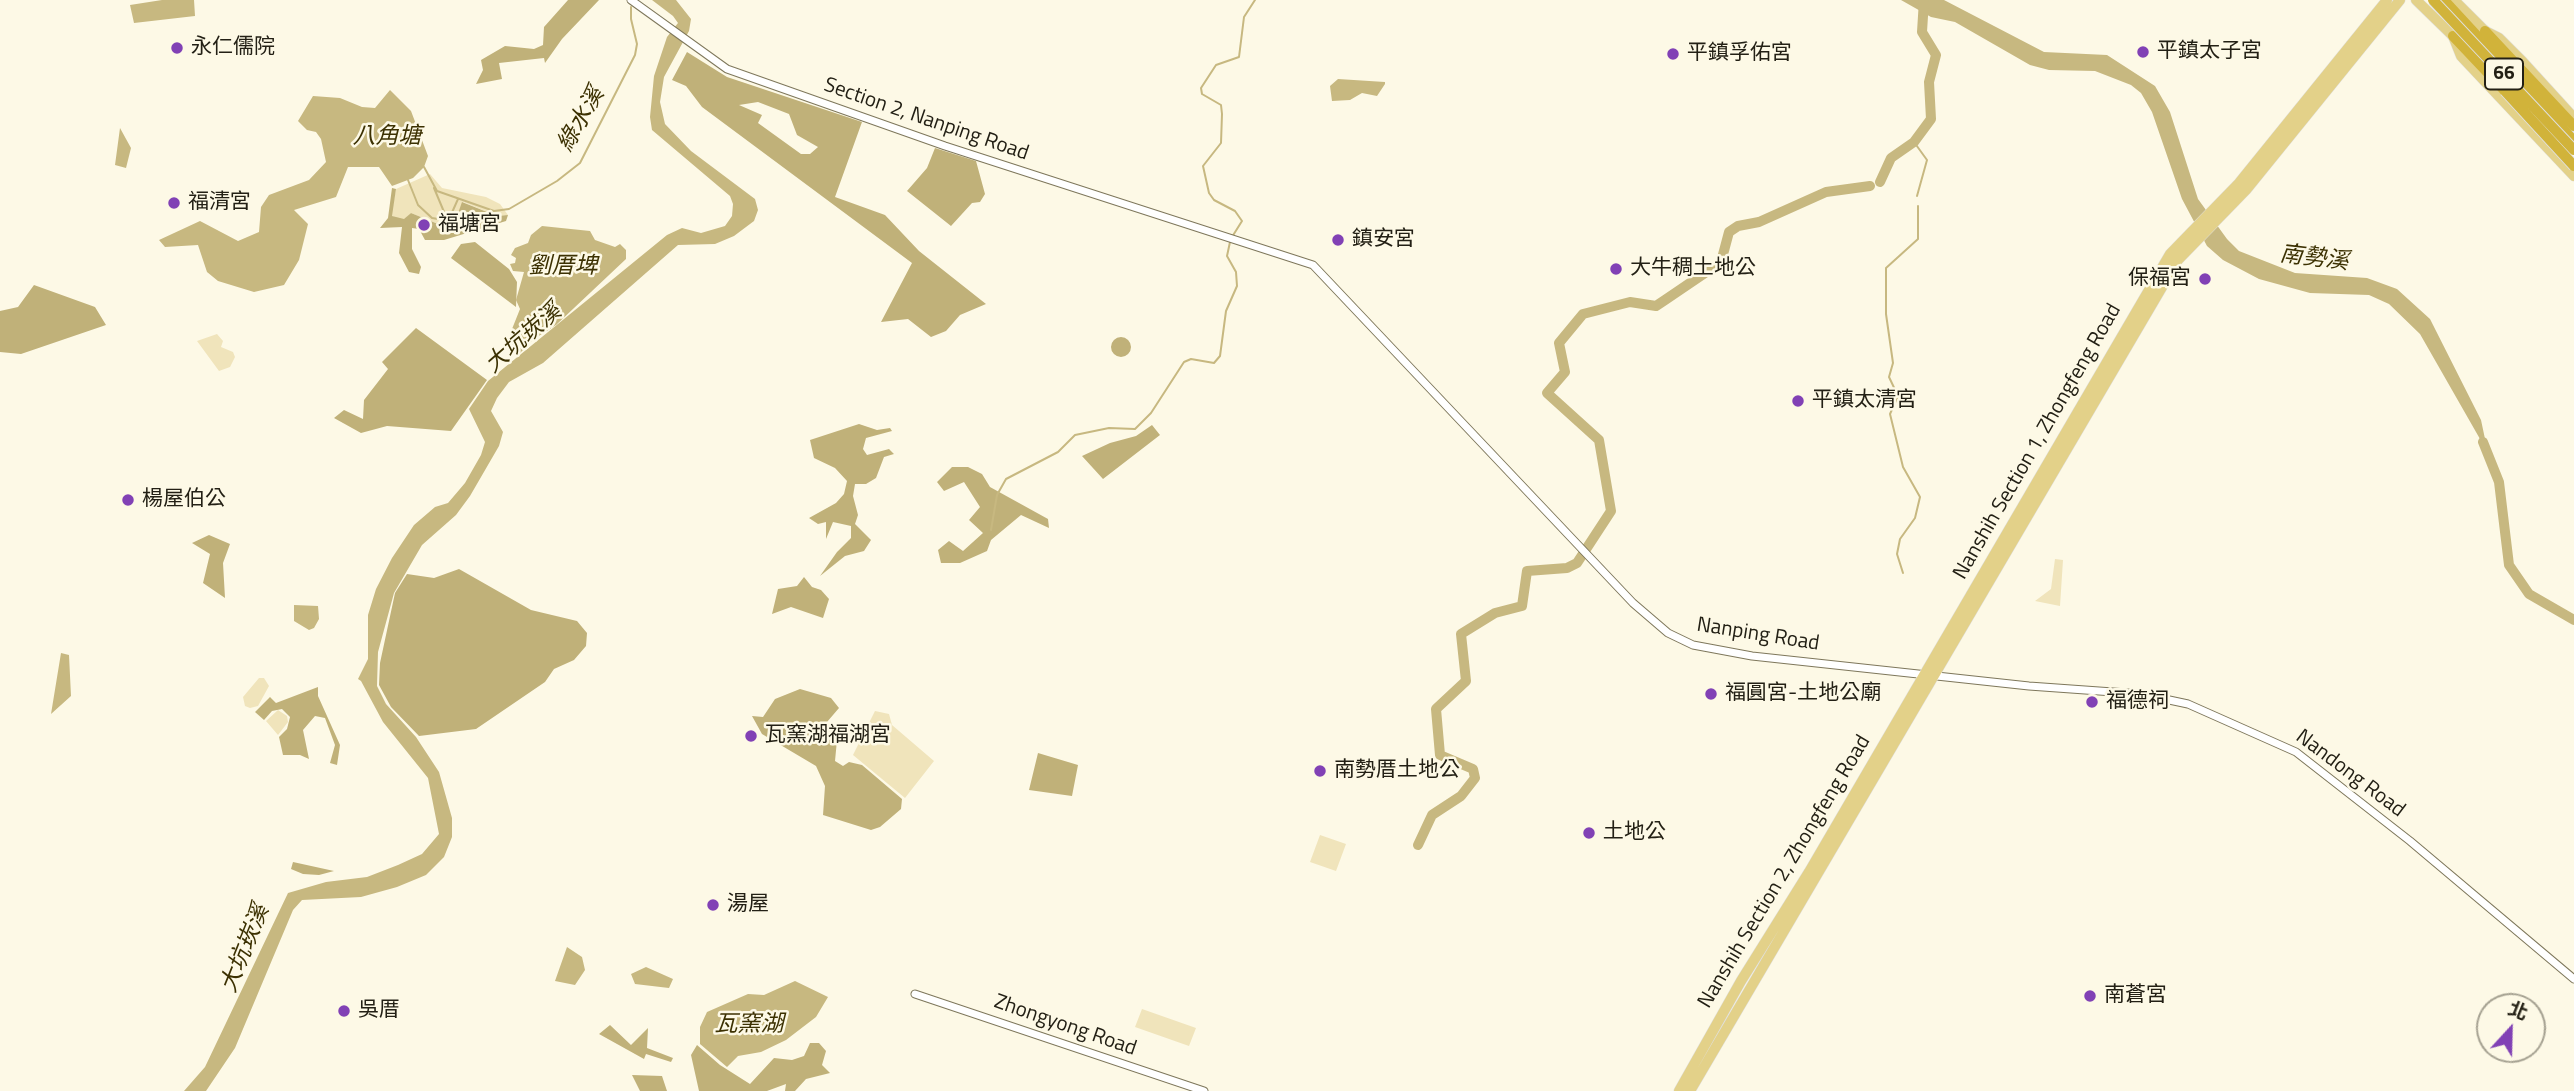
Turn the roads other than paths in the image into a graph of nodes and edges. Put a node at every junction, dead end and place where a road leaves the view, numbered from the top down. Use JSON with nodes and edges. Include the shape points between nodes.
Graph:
{"nodes":[{"id":1,"x":631,"y":0,"type":"edge"},
{"id":2,"x":2387,"y":0,"type":"edge"},
{"id":3,"x":2400,"y":0,"type":"edge"},
{"id":4,"x":2417,"y":0,"type":"edge"},
{"id":5,"x":2432,"y":0,"type":"edge"},
{"id":6,"x":2444,"y":0,"type":"edge"},
{"id":7,"x":2454,"y":0,"type":"edge"},
{"id":8,"x":2485,"y":31,"type":"junction"},
{"id":9,"x":2453,"y":36,"type":"junction"},
{"id":10,"x":2574,"y":119,"type":"edge"},
{"id":11,"x":2574,"y":126,"type":"edge"},
{"id":12,"x":2574,"y":132,"type":"edge"},
{"id":13,"x":2572,"y":146,"type":"edge"},
{"id":14,"x":2574,"y":157,"type":"edge"},
{"id":15,"x":2558,"y":158,"type":"junction"},
{"id":16,"x":2574,"y":166,"type":"edge"},
{"id":17,"x":2574,"y":176,"type":"edge"},
{"id":18,"x":2216,"y":214,"type":"junction"},
{"id":19,"x":2146,"y":306,"type":"junction"},
{"id":20,"x":1570,"y":536,"type":"joint"},
{"id":21,"x":1924,"y":673,"type":"junction"},
{"id":22,"x":1936,"y":675,"type":"junction"},
{"id":23,"x":2574,"y":979,"type":"edge"},
{"id":24,"x":915,"y":994,"type":"dead end"},
{"id":25,"x":1204,"y":1091,"type":"edge"},
{"id":26,"x":1679,"y":1091,"type":"edge"},
{"id":27,"x":1690,"y":1091,"type":"edge"}],
"edges":[{"from":1,"to":20,"type":"street","name":"Section 2, Nanping Road","via":[[727,69],[945,146],[1313,265]]},
{"from":2,"to":18,"type":"main road"},
{"from":3,"to":18,"type":"main road","via":[[2246,190]]},
{"from":4,"to":9,"type":"main road","number":"66"},
{"from":5,"to":13,"type":"highway","number":"66","bridge":true},
{"from":6,"to":13,"type":"highway","number":"66"},
{"from":7,"to":8,"type":"main road","number":"66"},
{"from":8,"to":10,"type":"main road","number":"66","via":[[2524,62]]},
{"from":8,"to":11,"type":"highway"},
{"from":8,"to":12,"type":"street","via":[[2492,45]]},
{"from":9,"to":13,"type":"street"},
{"from":9,"to":15,"type":"main road","number":"66","via":[[2461,55]]},
{"from":9,"to":16,"type":"highway","bridge":true},
{"from":13,"to":14,"type":"street"},
{"from":13,"to":15,"type":"street"},
{"from":15,"to":17,"type":"main road","number":"66"},
{"from":18,"to":19,"type":"main road","name":"Nanshih Section 1, Zhongfeng Road","via":[[2170,254]]},
{"from":19,"to":21,"type":"main road","name":"Nanshih Section 1, Zhongfeng Road"},
{"from":19,"to":22,"type":"main road","name":"Nanshih Section 1, Zhongfeng Road"},
{"from":20,"to":21,"type":"street","name":"Nanping Road","via":[[1668,633],[1693,645],[1752,656]]},
{"from":21,"to":22,"type":"street","name":"Nanping Road"},
{"from":21,"to":26,"type":"main road","name":"Nanshih Section 2, Zhongfeng Road"},
{"from":22,"to":23,"type":"street","name":"Nandong Road","via":[[2165,698],[2280,743],[2410,841]]},
{"from":22,"to":27,"type":"main road","name":"Nanshih Section 2, Zhongfeng Road"},
{"from":24,"to":25,"type":"street","name":"Zhongyong Road"}]}
